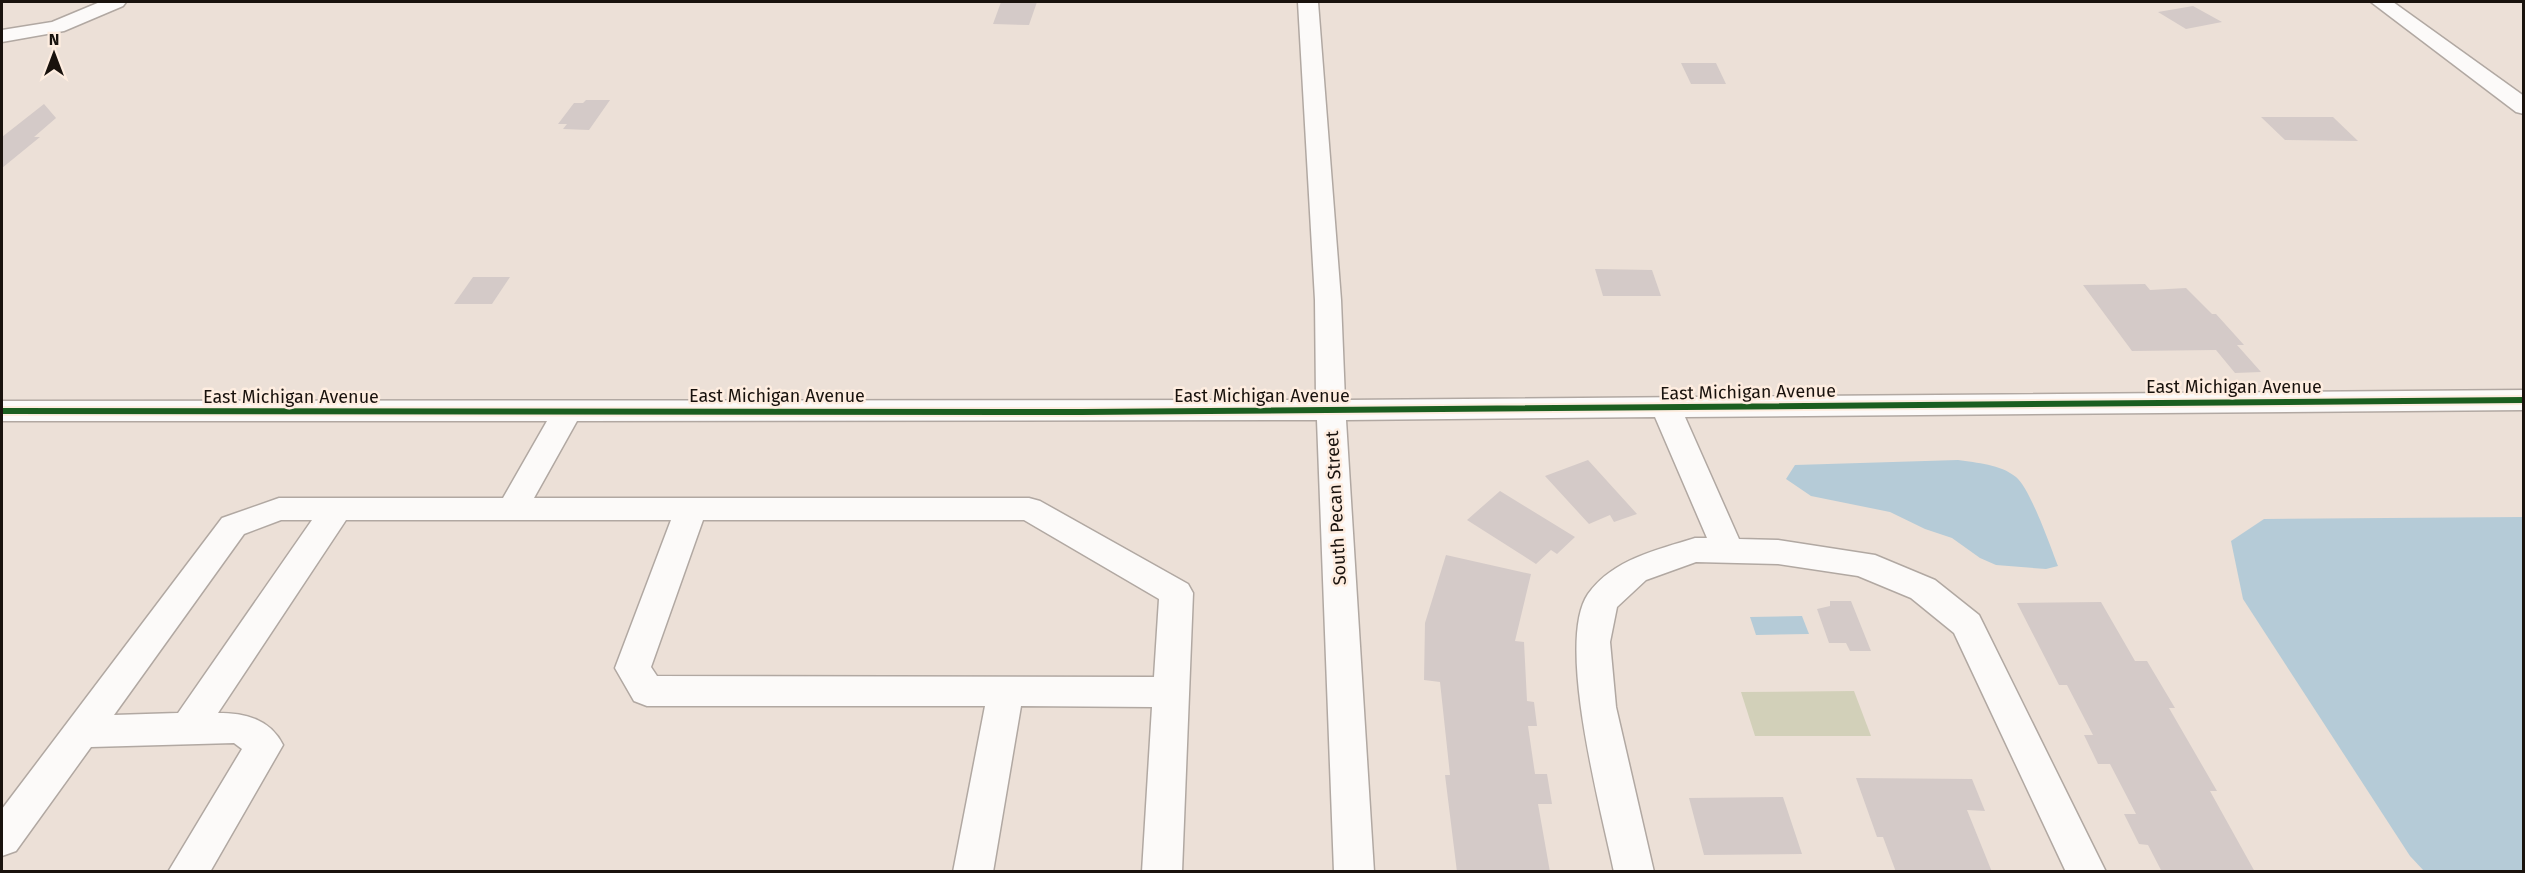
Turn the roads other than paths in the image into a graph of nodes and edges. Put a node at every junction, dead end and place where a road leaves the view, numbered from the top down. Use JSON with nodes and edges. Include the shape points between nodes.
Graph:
{"nodes":[{"id":1,"x":116,"y":2,"type":"edge"},
{"id":2,"x":1308,"y":2,"type":"edge"},
{"id":3,"x":2381,"y":2,"type":"edge"},
{"id":4,"x":2,"y":36,"type":"edge"},
{"id":5,"x":2490,"y":82,"type":"junction"},
{"id":6,"x":2523,"y":82,"type":"edge"},
{"id":7,"x":2523,"y":107,"type":"edge"},
{"id":8,"x":2523,"y":400,"type":"edge"},
{"id":9,"x":1666,"y":408,"type":"junction"},
{"id":10,"x":2,"y":411,"type":"edge"},
{"id":11,"x":568,"y":411,"type":"junction"},
{"id":12,"x":1331,"y":411,"type":"junction"},
{"id":13,"x":513,"y":507,"type":"junction"},
{"id":14,"x":693,"y":508,"type":"junction"},
{"id":15,"x":337,"y":509,"type":"junction"},
{"id":16,"x":1728,"y":550,"type":"junction"},
{"id":17,"x":1005,"y":692,"type":"junction"},
{"id":18,"x":1172,"y":692,"type":"junction"},
{"id":19,"x":188,"y":728,"type":"junction"},
{"id":20,"x":80,"y":732,"type":"junction"},
{"id":21,"x":2,"y":839,"type":"edge"},
{"id":22,"x":188,"y":872,"type":"edge"},
{"id":23,"x":973,"y":872,"type":"edge"},
{"id":24,"x":1162,"y":872,"type":"edge"},
{"id":25,"x":1354,"y":872,"type":"edge"},
{"id":26,"x":1634,"y":872,"type":"edge"},
{"id":27,"x":2086,"y":872,"type":"edge"}],
"edges":[{"from":1,"to":4,"type":"street","via":[[57,27]]},
{"from":2,"to":12,"type":"street","name":"South Pecan Street","via":[[1328,300]]},
{"from":3,"to":5,"type":"street"},
{"from":5,"to":6,"type":"street"},
{"from":5,"to":7,"type":"street"},
{"from":8,"to":9,"type":"street","name":"East Michigan Avenue"},
{"from":9,"to":12,"type":"street","name":"East Michigan Avenue"},
{"from":9,"to":16,"type":"street"},
{"from":10,"to":11,"type":"street","name":"East Michigan Avenue"},
{"from":11,"to":12,"type":"street","name":"East Michigan Avenue"},
{"from":11,"to":13,"type":"street"},
{"from":12,"to":25,"type":"street","name":"South Pecan Street"},
{"from":13,"to":14,"type":"street"},
{"from":13,"to":15,"type":"street"},
{"from":14,"to":17,"type":"street","via":[[633,668],[647,691]]},
{"from":14,"to":18,"type":"street","via":[[1029,509],[1176,593]]},
{"from":15,"to":19,"type":"street"},
{"from":15,"to":20,"type":"street","via":[[279,509],[233,526]]},
{"from":16,"to":26,"type":"street","via":[[1695,550],[1634,571],[1601,602],[1593,642],[1598,707]]},
{"from":16,"to":27,"type":"street","via":[[1778,552],[1863,564],[1923,589],[1967,624]]},
{"from":17,"to":18,"type":"street"},
{"from":17,"to":23,"type":"street"},
{"from":18,"to":24,"type":"street"},
{"from":19,"to":20,"type":"street"},
{"from":19,"to":22,"type":"street","via":[[241,728],[264,745]]},
{"from":20,"to":21,"type":"street"}]}
